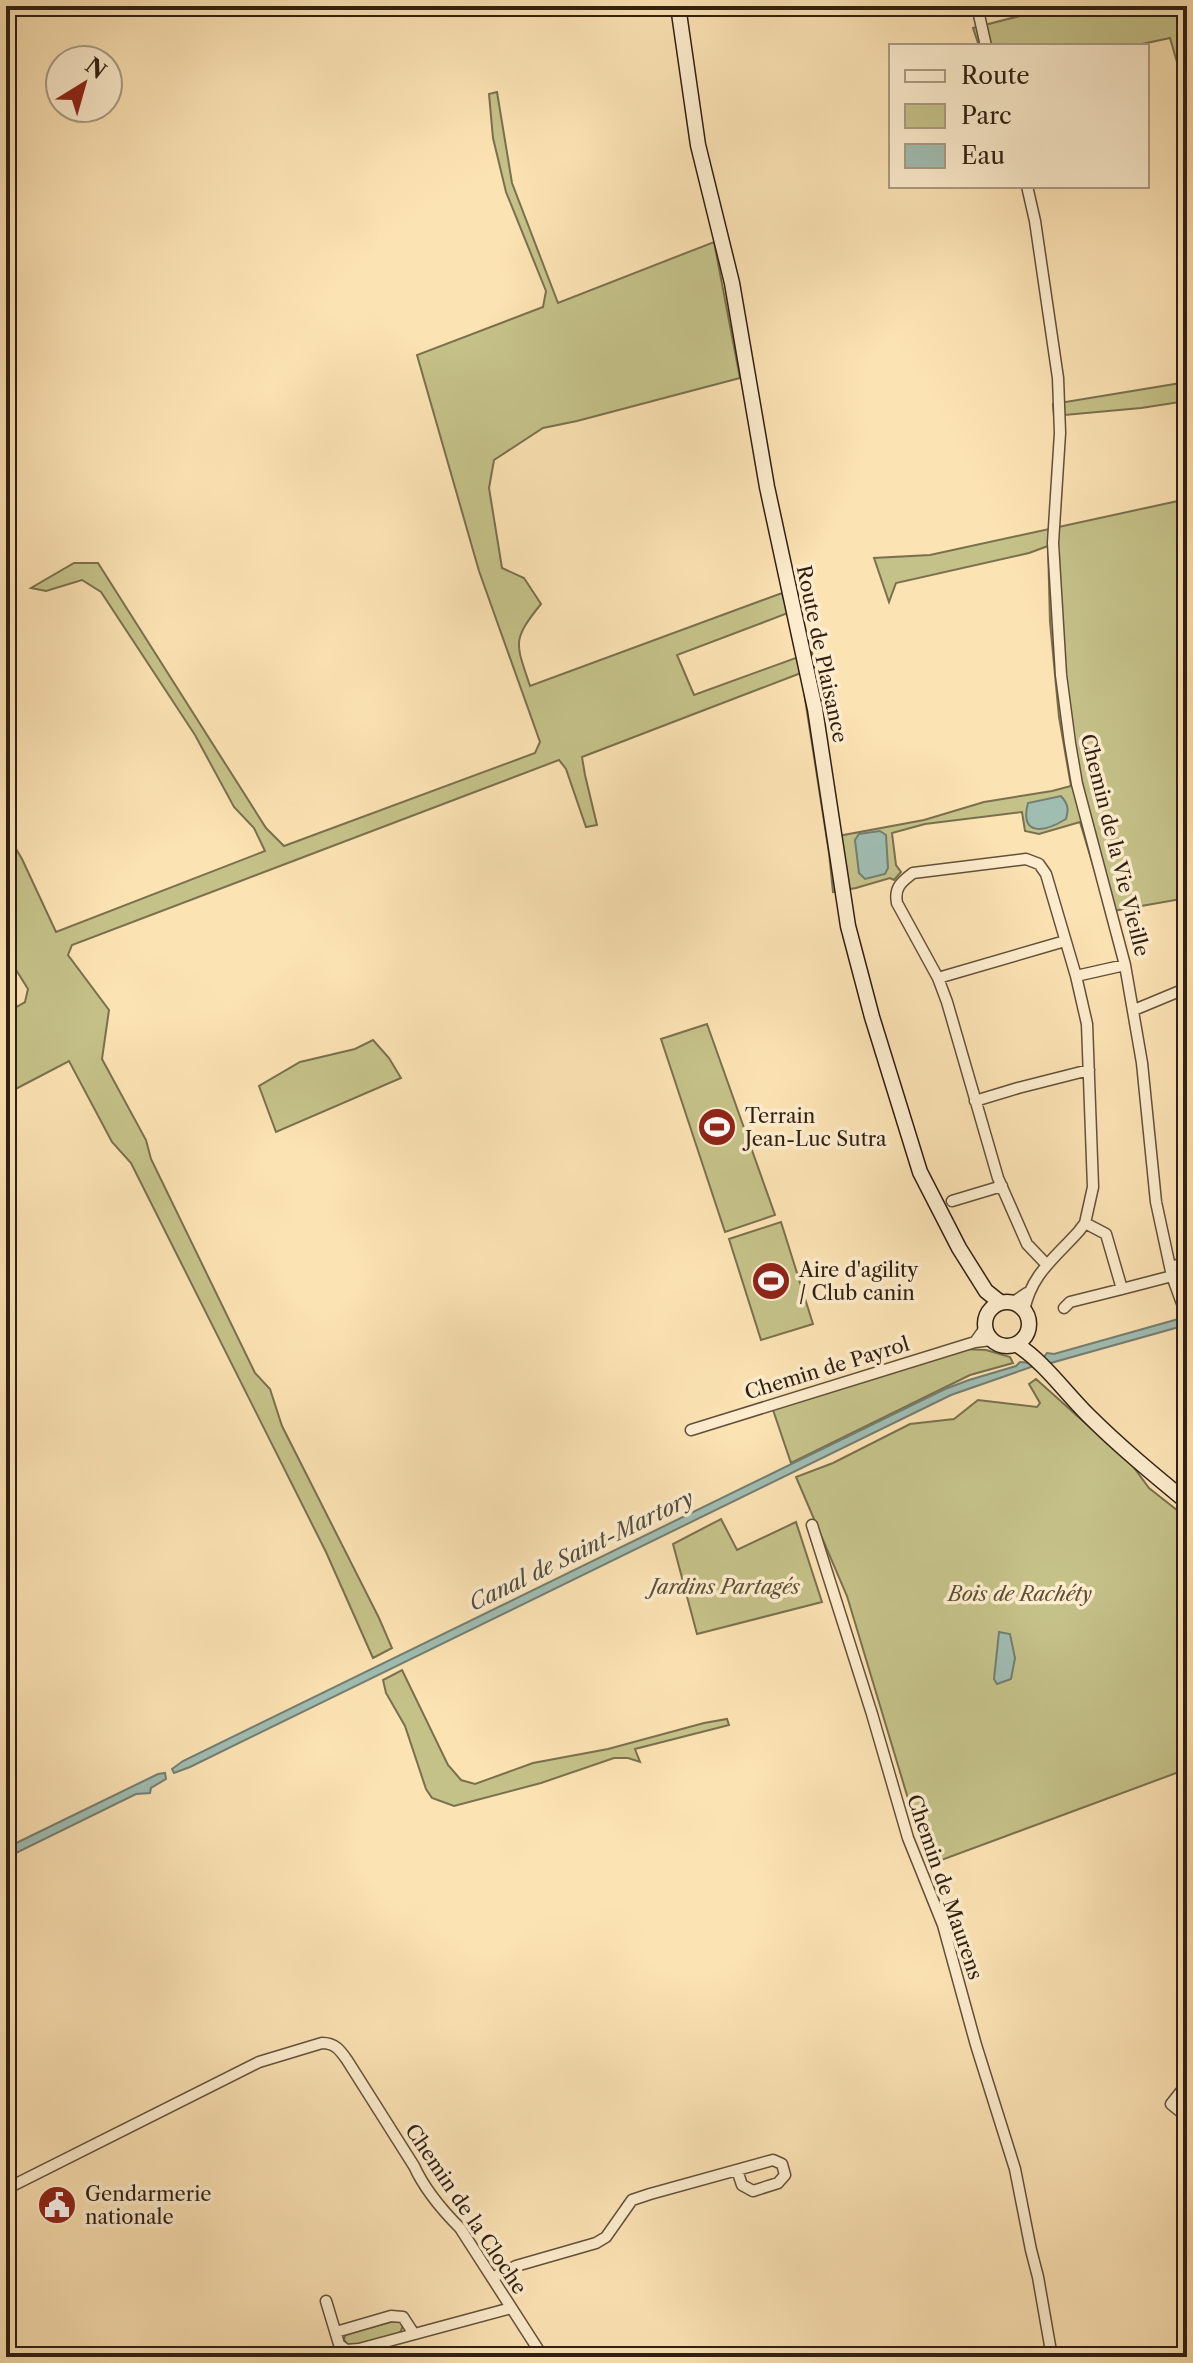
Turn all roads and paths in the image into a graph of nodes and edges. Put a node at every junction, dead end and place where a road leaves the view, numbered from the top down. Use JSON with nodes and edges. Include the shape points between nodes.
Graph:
{"nodes":[{"id":1,"x":678,"y":6,"type":"edge"},
{"id":2,"x":977,"y":6,"type":"edge"},
{"id":3,"x":986,"y":44,"type":"edge"},
{"id":4,"x":1027,"y":188,"type":"edge"},
{"id":5,"x":1065,"y":941,"type":"junction"},
{"id":6,"x":1125,"y":965,"type":"junction"},
{"id":7,"x":1076,"y":976,"type":"junction"},
{"id":8,"x":938,"y":978,"type":"junction"},
{"id":9,"x":1187,"y":988,"type":"edge"},
{"id":10,"x":1134,"y":1010,"type":"junction"},
{"id":11,"x":1089,"y":1070,"type":"junction"},
{"id":12,"x":975,"y":1101,"type":"junction"},
{"id":13,"x":1002,"y":1186,"type":"junction"},
{"id":14,"x":952,"y":1201,"type":"dead end"},
{"id":15,"x":1085,"y":1223,"type":"junction"},
{"id":16,"x":1187,"y":1262,"type":"edge"},
{"id":17,"x":1047,"y":1265,"type":"junction"},
{"id":18,"x":1172,"y":1271,"type":"junction"},
{"id":19,"x":1122,"y":1289,"type":"junction"},
{"id":20,"x":1007,"y":1307,"type":"junction"},
{"id":21,"x":1064,"y":1308,"type":"dead end"},
{"id":22,"x":1187,"y":1317,"type":"edge"},
{"id":23,"x":988,"y":1334,"type":"junction"},
{"id":24,"x":1020,"y":1340,"type":"junction"},
{"id":25,"x":691,"y":1430,"type":"dead end"},
{"id":26,"x":1187,"y":1502,"type":"edge"},
{"id":27,"x":812,"y":1525,"type":"dead end"},
{"id":28,"x":1186,"y":2085,"type":"edge"},
{"id":29,"x":1187,"y":2117,"type":"edge"},
{"id":30,"x":737,"y":2170,"type":"junction"},
{"id":31,"x":6,"y":2189,"type":"edge"},
{"id":32,"x":492,"y":2278,"type":"junction"},
{"id":33,"x":326,"y":2301,"type":"dead end"},
{"id":34,"x":511,"y":2308,"type":"junction"},
{"id":35,"x":336,"y":2332,"type":"junction"},
{"id":36,"x":414,"y":2334,"type":"junction"},
{"id":37,"x":1187,"y":2350,"type":"edge"},
{"id":38,"x":543,"y":2357,"type":"edge"},
{"id":39,"x":1052,"y":2357,"type":"edge"},
{"id":40,"x":1166,"y":2357,"type":"edge"}],
"edges":[{"from":1,"to":20,"type":"main road","name":"Route de Plaisance","via":[[698,145],[732,283],[772,514],[815,709],[848,926],[920,1172],[986,1291]]},
{"from":2,"to":3,"type":"street"},
{"from":4,"to":6,"type":"street","name":"Chemin de la Vie Vieille","via":[[1059,393],[1053,543],[1061,675],[1077,784]]},
{"from":5,"to":7,"type":"street"},
{"from":5,"to":8,"type":"street"},
{"from":5,"to":8,"type":"street","via":[[1039,864],[1026,859],[913,873],[900,882],[897,903]]},
{"from":6,"to":7,"type":"street"},
{"from":6,"to":10,"type":"street","name":"Chemin de la Vie Vieille"},
{"from":7,"to":11,"type":"street","via":[[1087,1024]]},
{"from":8,"to":12,"type":"street"},
{"from":9,"to":10,"type":"street"},
{"from":10,"to":18,"type":"street","name":"Chemin de la Vie Vieille","via":[[1156,1202]]},
{"from":11,"to":12,"type":"street"},
{"from":11,"to":15,"type":"street","via":[[1093,1187]]},
{"from":12,"to":13,"type":"street"},
{"from":13,"to":14,"type":"street"},
{"from":13,"to":17,"type":"street","via":[[1027,1244]]},
{"from":15,"to":17,"type":"street"},
{"from":15,"to":19,"type":"street","via":[[1106,1234]]},
{"from":16,"to":18,"type":"street"},
{"from":17,"to":20,"type":"street","via":[[1027,1293]]},
{"from":18,"to":19,"type":"street"},
{"from":18,"to":22,"type":"street","name":"Chemin de la Vie Vieille"},
{"from":19,"to":21,"type":"street"},
{"from":20,"to":23,"type":"main road","via":[[985,1321]]},
{"from":20,"to":24,"type":"main road","via":[[1028,1320]]},
{"from":23,"to":24,"type":"main road","via":[[1003,1346]]},
{"from":23,"to":25,"type":"street","name":"Chemin de Payrol"},
{"from":24,"to":26,"type":"main road","via":[[1111,1437]]},
{"from":27,"to":39,"type":"street","name":"Chemin de Maurens","via":[[908,1838],[943,1925],[1015,2169]]},
{"from":28,"to":29,"type":"street","via":[[1171,2104]]},
{"from":30,"to":30,"type":"street","via":[[773,2160],[782,2164],[785,2175],[778,2183],[753,2191],[742,2185]]},
{"from":30,"to":32,"type":"street","via":[[632,2200],[596,2243]]},
{"from":31,"to":32,"type":"street","name":"Chemin de la Cloche","via":[[259,2062],[331,2043]]},
{"from":32,"to":34,"type":"street","name":"Chemin de la Cloche"},
{"from":33,"to":35,"type":"street"},
{"from":34,"to":36,"type":"street"},
{"from":34,"to":38,"type":"street","name":"Chemin de la Cloche"},
{"from":35,"to":36,"type":"street","via":[[391,2316],[403,2317]]},
{"from":35,"to":36,"type":"street","via":[[346,2350]]},
{"from":37,"to":40,"type":"street"}]}
